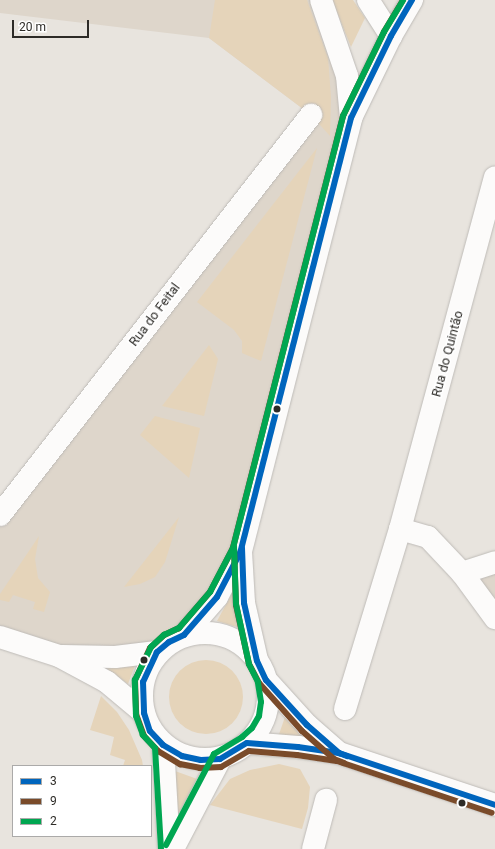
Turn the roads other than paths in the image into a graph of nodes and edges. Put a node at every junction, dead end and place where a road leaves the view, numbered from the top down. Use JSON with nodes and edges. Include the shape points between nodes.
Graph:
{"nodes":[{"id":1,"x":321,"y":0,"type":"edge"},
{"id":2,"x":368,"y":0,"type":"edge"},
{"id":3,"x":412,"y":0,"type":"edge"},
{"id":4,"x":391,"y":36,"type":"junction"},
{"id":5,"x":311,"y":115,"type":"dead end"},
{"id":6,"x":352,"y":118,"type":"junction"},
{"id":7,"x":495,"y":178,"type":"edge"},
{"id":8,"x":0,"y":515,"type":"edge"},
{"id":9,"x":400,"y":529,"type":"junction"},
{"id":10,"x":241,"y":551,"type":"junction"},
{"id":11,"x":495,"y":562,"type":"edge"},
{"id":12,"x":462,"y":573,"type":"junction"},
{"id":13,"x":495,"y":618,"type":"edge"},
{"id":14,"x":184,"y":636,"type":"junction"},
{"id":15,"x":0,"y":637,"type":"edge"},
{"id":16,"x":157,"y":652,"type":"junction"},
{"id":17,"x":58,"y":656,"type":"junction"},
{"id":18,"x":262,"y":670,"type":"junction"},
{"id":19,"x":346,"y":709,"type":"dead end"},
{"id":20,"x":144,"y":713,"type":"junction"},
{"id":21,"x":247,"y":743,"type":"junction"},
{"id":22,"x":163,"y":745,"type":"junction"},
{"id":23,"x":339,"y":753,"type":"junction"},
{"id":24,"x":220,"y":759,"type":"junction"},
{"id":25,"x":326,"y":800,"type":"dead end"},
{"id":26,"x":495,"y":805,"type":"edge"},
{"id":27,"x":169,"y":849,"type":"edge"},
{"id":28,"x":173,"y":849,"type":"edge"},
{"id":29,"x":313,"y":849,"type":"edge"}],
"edges":[{"from":1,"to":6,"type":"street","via":[[347,76]]},
{"from":2,"to":4,"type":"street"},
{"from":3,"to":4,"type":"street"},
{"from":4,"to":6,"type":"street"},
{"from":5,"to":8,"type":"street","name":"Rua do Feital"},
{"from":6,"to":10,"type":"street"},
{"from":7,"to":9,"type":"street","name":"Rua do Quintão"},
{"from":9,"to":12,"type":"street","via":[[428,537]]},
{"from":9,"to":19,"type":"street","name":"Rua do Quintão"},
{"from":10,"to":14,"type":"street","via":[[217,597]]},
{"from":10,"to":18,"type":"street","via":[[244,603]]},
{"from":11,"to":12,"type":"street"},
{"from":12,"to":13,"type":"street"},
{"from":14,"to":16,"type":"street","via":[[169,642]]},
{"from":14,"to":18,"type":"street","via":[[209,634],[228,637],[244,645]]},
{"from":15,"to":17,"type":"street"},
{"from":16,"to":17,"type":"street","via":[[115,656]]},
{"from":16,"to":20,"type":"street","via":[[143,682]]},
{"from":17,"to":20,"type":"street","via":[[107,682]]},
{"from":18,"to":21,"type":"street","via":[[270,702],[266,719]]},
{"from":18,"to":23,"type":"street","via":[[307,725]]},
{"from":20,"to":22,"type":"street","via":[[150,731]]},
{"from":21,"to":23,"type":"street"},
{"from":21,"to":24,"type":"street"},
{"from":22,"to":24,"type":"street","via":[[182,756],[201,760]]},
{"from":22,"to":27,"type":"street"},
{"from":23,"to":26,"type":"street"},
{"from":24,"to":28,"type":"street"},
{"from":25,"to":29,"type":"street"}]}
